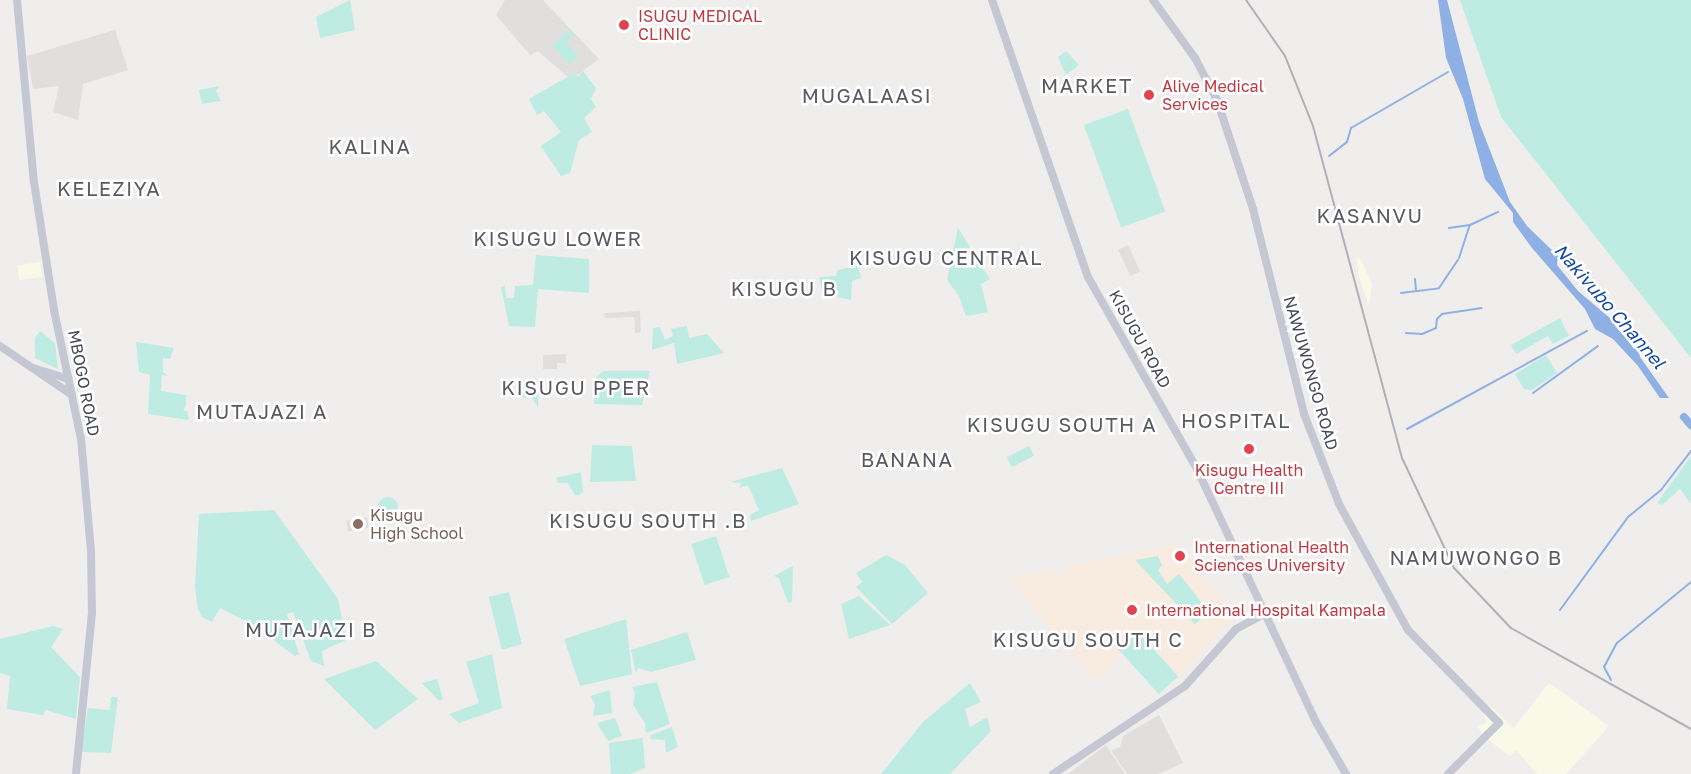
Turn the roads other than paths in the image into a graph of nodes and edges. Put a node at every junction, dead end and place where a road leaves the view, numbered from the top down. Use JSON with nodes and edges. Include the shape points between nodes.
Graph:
{"nodes":[{"id":1,"x":17,"y":0,"type":"edge"},
{"id":2,"x":992,"y":0,"type":"edge"},
{"id":3,"x":1156,"y":1,"type":"edge"},
{"id":4,"x":0,"y":346,"type":"edge"},
{"id":5,"x":33,"y":368,"type":"junction"},
{"id":6,"x":68,"y":379,"type":"junction"},
{"id":7,"x":72,"y":395,"type":"junction"},
{"id":8,"x":1266,"y":612,"type":"junction"},
{"id":9,"x":76,"y":774,"type":"edge"},
{"id":10,"x":1053,"y":774,"type":"edge"},
{"id":11,"x":1346,"y":774,"type":"edge"},
{"id":12,"x":1448,"y":774,"type":"edge"}],
"edges":[{"from":1,"to":6,"type":"street","name":"MBOGO ROAD","via":[[34,182]]},
{"from":2,"to":8,"type":"street","name":"KISUGU ROAD","via":[[1088,277],[1197,469]]},
{"from":3,"to":12,"type":"street","name":"NAWUWONGO ROAD","via":[[1195,58],[1217,100],[1253,209],[1304,414],[1339,504],[1408,630],[1498,723]]},
{"from":4,"to":5,"type":"street"},
{"from":5,"to":6,"type":"street"},
{"from":5,"to":7,"type":"street"},
{"from":6,"to":7,"type":"street","name":"MBOGO ROAD"},
{"from":7,"to":9,"type":"street","name":"MBOGO ROAD","via":[[81,439],[92,581]]},
{"from":8,"to":10,"type":"street","via":[[1236,629],[1185,686]]},
{"from":8,"to":11,"type":"street","name":"KISUGU ROAD","via":[[1316,722]]}]}
